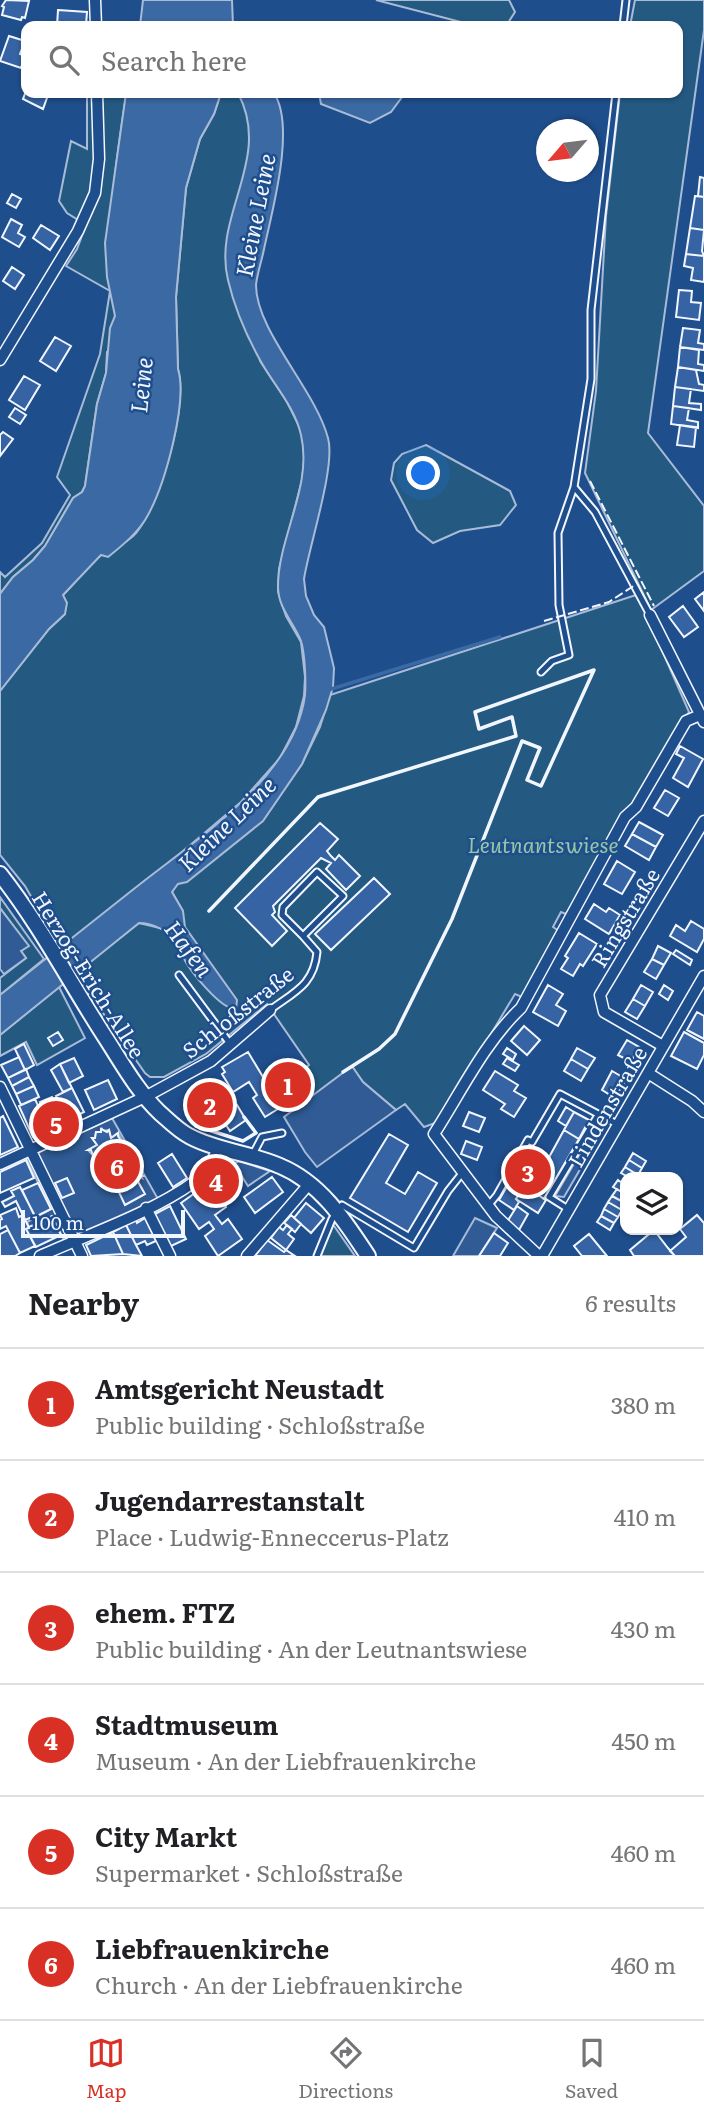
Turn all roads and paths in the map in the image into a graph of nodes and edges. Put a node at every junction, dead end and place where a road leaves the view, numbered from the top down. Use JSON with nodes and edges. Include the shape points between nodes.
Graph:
{"nodes":[{"id":1,"x":95,"y":0,"type":"edge"},
{"id":2,"x":626,"y":0,"type":"edge"},
{"id":3,"x":96,"y":21,"type":"edge"},
{"id":4,"x":624,"y":21,"type":"edge"},
{"id":5,"x":97,"y":98,"type":"edge"},
{"id":6,"x":615,"y":98,"type":"edge"},
{"id":7,"x":0,"y":360,"type":"edge"},
{"id":8,"x":573,"y":486,"type":"junction"},
{"id":9,"x":650,"y":615,"type":"joint"},
{"id":10,"x":541,"y":672,"type":"dead end"},
{"id":11,"x":702,"y":718,"type":"edge"},
{"id":12,"x":704,"y":821,"type":"edge"},
{"id":13,"x":0,"y":874,"type":"edge"},
{"id":14,"x":303,"y":936,"type":"junction"},
{"id":15,"x":179,"y":975,"type":"dead end"},
{"id":16,"x":704,"y":976,"type":"edge"},
{"id":17,"x":270,"y":1010,"type":"joint"},
{"id":18,"x":231,"y":1045,"type":"junction"},
{"id":19,"x":663,"y":1046,"type":"junction"},
{"id":20,"x":648,"y":1073,"type":"junction"},
{"id":21,"x":0,"y":1087,"type":"edge"},
{"id":22,"x":145,"y":1097,"type":"junction"},
{"id":23,"x":704,"y":1112,"type":"edge"},
{"id":24,"x":598,"y":1115,"type":"junction"},
{"id":25,"x":617,"y":1124,"type":"junction"},
{"id":26,"x":282,"y":1133,"type":"dead end"},
{"id":27,"x":219,"y":1147,"type":"junction"},
{"id":28,"x":31,"y":1150,"type":"junction"},
{"id":29,"x":252,"y":1156,"type":"junction"},
{"id":30,"x":0,"y":1164,"type":"edge"},
{"id":31,"x":463,"y":1172,"type":"junction"},
{"id":32,"x":310,"y":1184,"type":"junction"},
{"id":33,"x":488,"y":1206,"type":"junction"},
{"id":34,"x":146,"y":1208,"type":"junction"},
{"id":35,"x":568,"y":1209,"type":"junction"},
{"id":36,"x":336,"y":1211,"type":"junction"},
{"id":37,"x":75,"y":1240,"type":"junction"},
{"id":38,"x":40,"y":1256,"type":"edge"},
{"id":39,"x":82,"y":1256,"type":"edge"},
{"id":40,"x":170,"y":1256,"type":"edge"},
{"id":41,"x":247,"y":1256,"type":"edge"},
{"id":42,"x":317,"y":1256,"type":"edge"},
{"id":43,"x":368,"y":1256,"type":"edge"},
{"id":44,"x":541,"y":1256,"type":"edge"}],
"edges":[{"from":1,"to":3,"type":"street"},
{"from":2,"to":4,"type":"lane"},
{"from":5,"to":7,"type":"street","via":[[95,193],[78,231]]},
{"from":6,"to":8,"type":"lane","via":[[591,310],[591,379]]},
{"from":8,"to":9,"type":"lane","via":[[595,512]]},
{"from":8,"to":10,"type":"lane","via":[[558,533],[559,606],[569,655],[552,661]]},
{"from":9,"to":11,"type":"street"},
{"from":11,"to":31,"type":"street","via":[[686,721],[636,807],[625,817],[521,1008],[492,1042],[434,1134]]},
{"from":12,"to":19,"type":"street","name":"Ringstraße","via":[[600,995],[604,1012]]},
{"from":13,"to":22,"type":"main road","name":"Herzog-Erich-Allee"},
{"from":14,"to":14,"type":"lane","name":"Schloßstraße","via":[[343,896],[317,872],[283,907],[282,915]]},
{"from":14,"to":17,"type":"lane","name":"Schloßstraße","via":[[317,952],[316,967],[303,985]]},
{"from":15,"to":18,"type":"lane"},
{"from":16,"to":19,"type":"street","name":"Lindenstraße"},
{"from":17,"to":18,"type":"street","name":"Schloßstraße"},
{"from":18,"to":22,"type":"street","name":"Schloßstraße"},
{"from":19,"to":20,"type":"street","name":"Lindenstraße"},
{"from":20,"to":23,"type":"street"},
{"from":20,"to":25,"type":"street","name":"Lindenstraße"},
{"from":21,"to":28,"type":"street"},
{"from":22,"to":27,"type":"main road","name":"Herzog-Erich-Allee","via":[[187,1135]]},
{"from":22,"to":28,"type":"street","name":"Schloßstraße"},
{"from":24,"to":25,"type":"lane"},
{"from":24,"to":33,"type":"lane","via":[[560,1094]]},
{"from":24,"to":35,"type":"lane","via":[[549,1196]]},
{"from":25,"to":35,"type":"street","name":"Lindenstraße"},
{"from":26,"to":29,"type":"lane","via":[[262,1137]]},
{"from":27,"to":29,"type":"main road","name":"Herzog-Erich-Allee"},
{"from":27,"to":34,"type":"street","via":[[211,1165],[195,1181]]},
{"from":28,"to":30,"type":"street","name":"Schloßstraße"},
{"from":28,"to":37,"type":"street"},
{"from":29,"to":32,"type":"main road"},
{"from":31,"to":33,"type":"street"},
{"from":31,"to":36,"type":"lane","via":[[413,1251],[346,1207]]},
{"from":32,"to":36,"type":"main road"},
{"from":32,"to":41,"type":"street"},
{"from":33,"to":44,"type":"street"},
{"from":34,"to":37,"type":"street"},
{"from":34,"to":40,"type":"street"},
{"from":35,"to":44,"type":"street","name":"Lindenstraße"},
{"from":36,"to":42,"type":"lane"},
{"from":36,"to":43,"type":"main road"},
{"from":37,"to":38,"type":"street"},
{"from":37,"to":39,"type":"street"}]}
